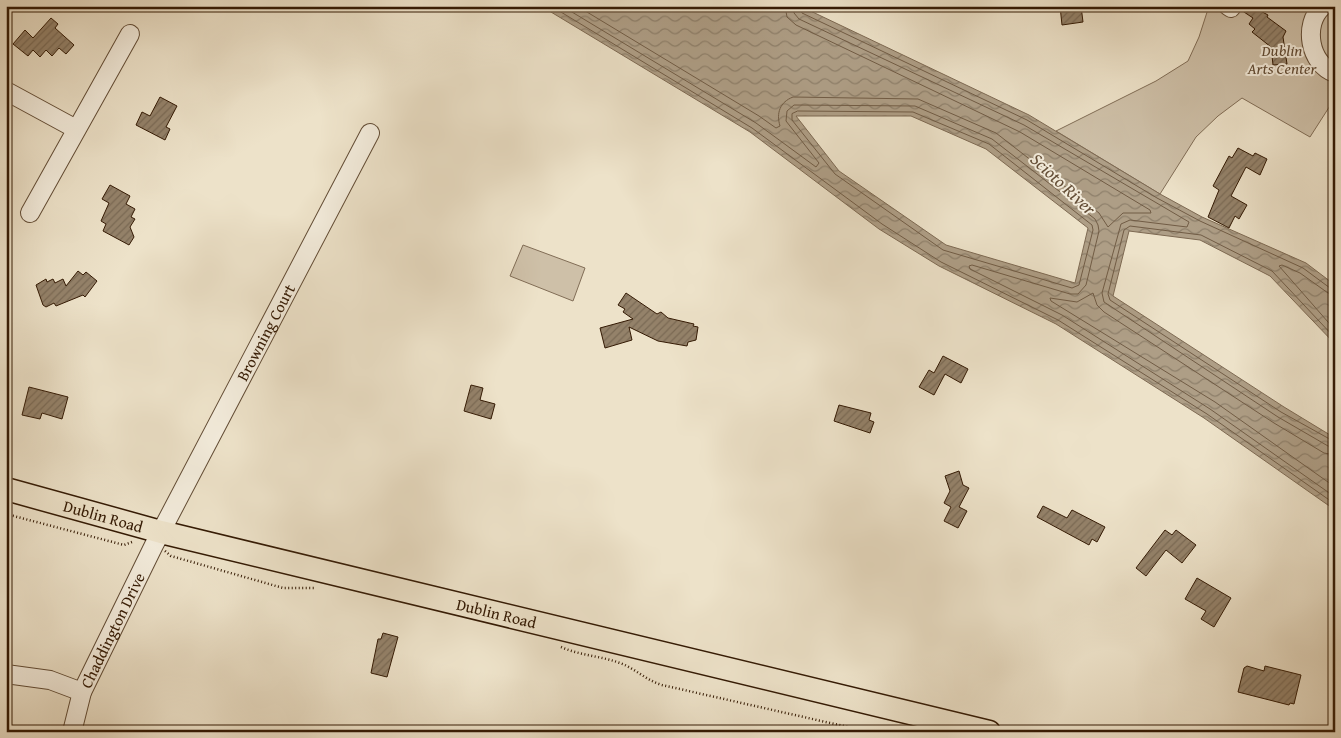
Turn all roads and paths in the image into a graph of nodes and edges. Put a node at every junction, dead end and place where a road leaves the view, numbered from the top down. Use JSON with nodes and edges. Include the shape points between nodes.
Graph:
{"nodes":[{"id":1,"x":1303,"y":6,"type":"edge"},
{"id":2,"x":1322,"y":6,"type":"edge"},
{"id":3,"x":130,"y":34,"type":"dead end"},
{"id":4,"x":1335,"y":73,"type":"edge"},
{"id":5,"x":6,"y":91,"type":"edge"},
{"id":6,"x":76,"y":129,"type":"junction"},
{"id":7,"x":370,"y":133,"type":"dead end"},
{"id":8,"x":30,"y":214,"type":"dead end"},
{"id":9,"x":6,"y":489,"type":"edge"},
{"id":10,"x":6,"y":514,"type":"edge"},
{"id":11,"x":158,"y":539,"type":"junction"},
{"id":12,"x":317,"y":588,"type":"dead end"},
{"id":13,"x":557,"y":646,"type":"dead end"},
{"id":14,"x":6,"y":674,"type":"edge"},
{"id":15,"x":82,"y":692,"type":"junction"},
{"id":16,"x":927,"y":725,"type":"edge"},
{"id":17,"x":72,"y":732,"type":"edge"},
{"id":18,"x":870,"y":732,"type":"edge"},
{"id":19,"x":989,"y":732,"type":"edge"}],
"edges":[{"from":1,"to":2,"type":"street"},
{"from":2,"to":4,"type":"street","via":[[1312,21],[1314,52],[1321,65]]},
{"from":3,"to":6,"type":"street"},
{"from":5,"to":6,"type":"street"},
{"from":6,"to":8,"type":"street"},
{"from":7,"to":11,"type":"street","name":"Browning Court"},
{"from":9,"to":11,"type":"main road","name":"Dublin Road"},
{"from":10,"to":11,"type":"path","via":[[124,545],[136,540]]},
{"from":11,"to":12,"type":"path","via":[[171,556],[283,588]]},
{"from":11,"to":15,"type":"street","name":"Chaddington Drive"},
{"from":11,"to":16,"type":"main road","name":"Dublin Road"},
{"from":13,"to":18,"type":"path","via":[[617,662],[662,685]]},
{"from":14,"to":15,"type":"street","via":[[50,680]]},
{"from":15,"to":17,"type":"street","name":"Chaddington Drive"},
{"from":16,"to":19,"type":"main road","name":"Dublin Road"}]}
